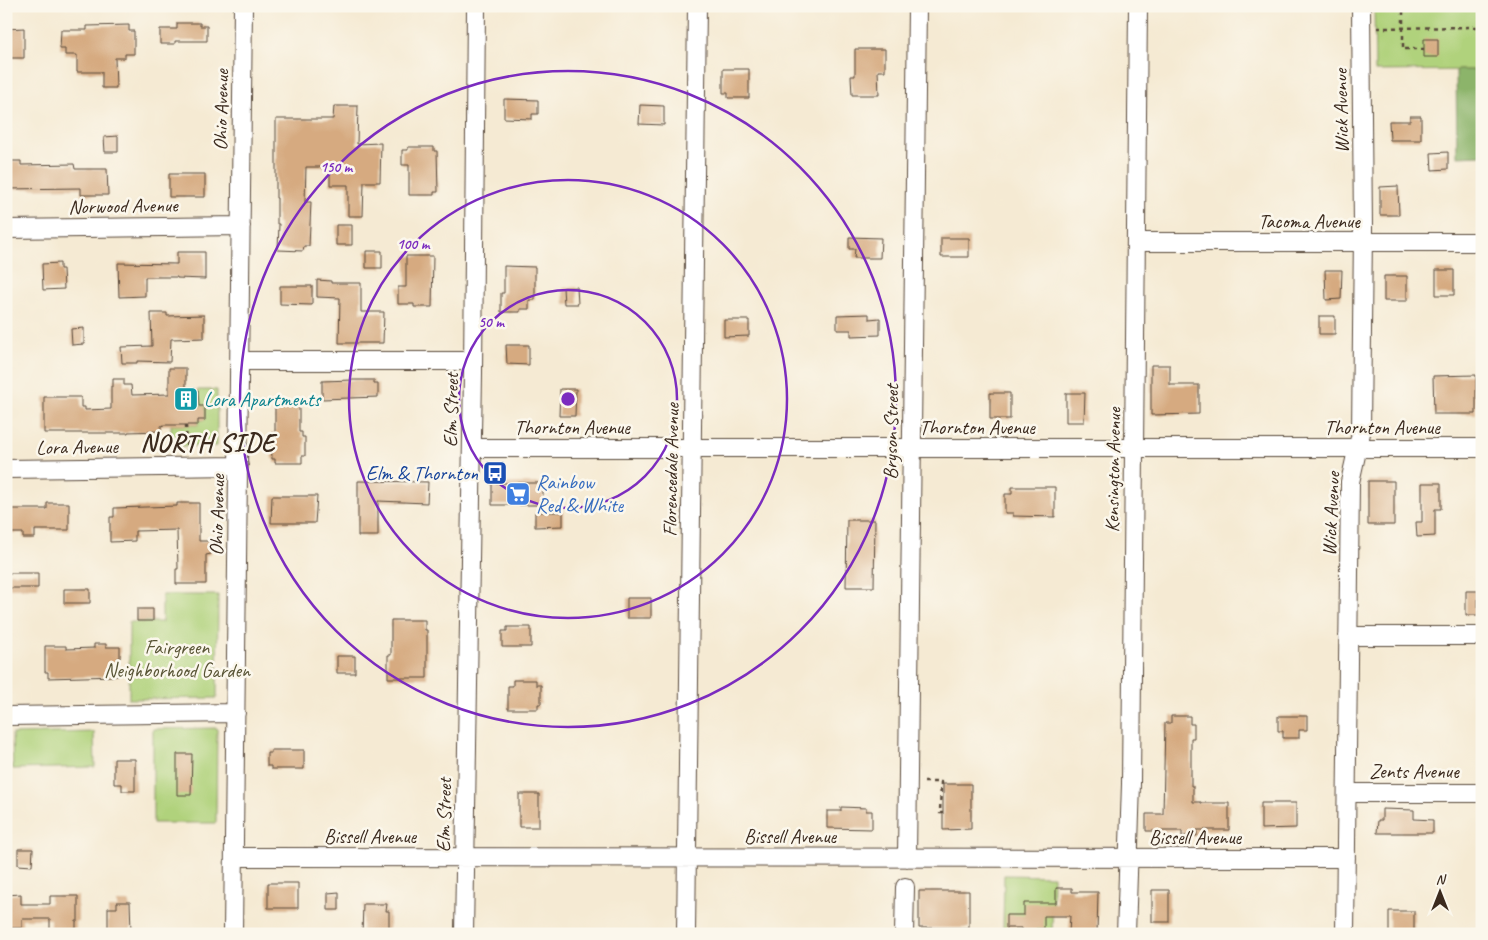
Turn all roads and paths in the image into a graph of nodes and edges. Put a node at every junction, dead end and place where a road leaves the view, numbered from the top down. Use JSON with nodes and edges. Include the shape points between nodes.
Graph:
{"nodes":[{"id":1,"x":243,"y":6,"type":"edge"},
{"id":2,"x":476,"y":6,"type":"edge"},
{"id":3,"x":697,"y":6,"type":"edge"},
{"id":4,"x":917,"y":6,"type":"edge"},
{"id":5,"x":1138,"y":6,"type":"edge"},
{"id":6,"x":1361,"y":6,"type":"edge"},
{"id":7,"x":1403,"y":11,"type":"dead end"},
{"id":8,"x":1482,"y":27,"type":"edge"},
{"id":9,"x":1361,"y":28,"type":"junction"},
{"id":10,"x":1403,"y":28,"type":"junction"},
{"id":11,"x":1424,"y":49,"type":"dead end"},
{"id":12,"x":241,"y":226,"type":"junction"},
{"id":13,"x":6,"y":228,"type":"edge"},
{"id":14,"x":1136,"y":242,"type":"junction"},
{"id":15,"x":1363,"y":242,"type":"junction"},
{"id":16,"x":1482,"y":242,"type":"edge"},
{"id":17,"x":239,"y":361,"type":"junction"},
{"id":18,"x":473,"y":361,"type":"junction"},
{"id":19,"x":186,"y":425,"type":"dead end"},
{"id":20,"x":472,"y":448,"type":"junction"},
{"id":21,"x":912,"y":448,"type":"junction"},
{"id":22,"x":1134,"y":448,"type":"junction"},
{"id":23,"x":1358,"y":448,"type":"junction"},
{"id":24,"x":1482,"y":448,"type":"edge"},
{"id":25,"x":693,"y":449,"type":"junction"},
{"id":26,"x":187,"y":450,"type":"dead end"},
{"id":27,"x":239,"y":466,"type":"junction"},
{"id":28,"x":6,"y":469,"type":"edge"},
{"id":29,"x":1348,"y":636,"type":"junction"},
{"id":30,"x":1482,"y":636,"type":"edge"},
{"id":31,"x":236,"y":713,"type":"junction"},
{"id":32,"x":6,"y":716,"type":"edge"},
{"id":33,"x":924,"y":782,"type":"dead end"},
{"id":34,"x":1347,"y":793,"type":"junction"},
{"id":35,"x":1482,"y":793,"type":"edge"},
{"id":36,"x":943,"y":812,"type":"dead end"},
{"id":37,"x":234,"y":857,"type":"junction"},
{"id":38,"x":465,"y":857,"type":"junction"},
{"id":39,"x":687,"y":857,"type":"junction"},
{"id":40,"x":907,"y":858,"type":"junction"},
{"id":41,"x":1129,"y":858,"type":"junction"},
{"id":42,"x":1346,"y":858,"type":"junction"},
{"id":43,"x":905,"y":887,"type":"dead end"},
{"id":44,"x":233,"y":934,"type":"edge"},
{"id":45,"x":464,"y":934,"type":"edge"},
{"id":46,"x":686,"y":934,"type":"edge"},
{"id":47,"x":904,"y":934,"type":"edge"},
{"id":48,"x":1126,"y":934,"type":"edge"},
{"id":49,"x":1345,"y":934,"type":"edge"}],
"edges":[{"from":1,"to":12,"type":"street","name":"Ohio Avenue"},
{"from":2,"to":18,"type":"street","name":"Elm Street"},
{"from":3,"to":25,"type":"street","name":"Florencedale Avenue"},
{"from":4,"to":21,"type":"street","name":"Bryson Street"},
{"from":5,"to":14,"type":"street","name":"Kensington Avenue"},
{"from":6,"to":9,"type":"street","name":"Wick Avenue"},
{"from":7,"to":10,"type":"path"},
{"from":8,"to":10,"type":"path"},
{"from":9,"to":10,"type":"path"},
{"from":9,"to":15,"type":"street","name":"Wick Avenue"},
{"from":10,"to":11,"type":"path","via":[[1403,49]]},
{"from":12,"to":13,"type":"street","name":"Norwood Avenue"},
{"from":12,"to":17,"type":"street","name":"Ohio Avenue"},
{"from":14,"to":15,"type":"street","name":"Tacoma Avenue"},
{"from":14,"to":22,"type":"street","name":"Kensington Avenue"},
{"from":15,"to":16,"type":"street","name":"Tacoma Avenue"},
{"from":15,"to":23,"type":"street","name":"Wick Avenue","via":[[1362,433]]},
{"from":17,"to":18,"type":"street"},
{"from":17,"to":27,"type":"street","name":"Ohio Avenue"},
{"from":18,"to":20,"type":"street","name":"Elm Street"},
{"from":19,"to":26,"type":"path"},
{"from":20,"to":25,"type":"street","name":"Thornton Avenue"},
{"from":20,"to":38,"type":"street","name":"Elm Street"},
{"from":21,"to":22,"type":"street","name":"Thornton Avenue"},
{"from":21,"to":25,"type":"street","name":"Thornton Avenue"},
{"from":21,"to":40,"type":"street","name":"Bryson Street"},
{"from":22,"to":23,"type":"street","name":"Thornton Avenue"},
{"from":22,"to":41,"type":"street","name":"Kensington Avenue"},
{"from":23,"to":24,"type":"street","name":"Thornton Avenue"},
{"from":23,"to":29,"type":"street","name":"Wick Avenue","via":[[1350,482]]},
{"from":25,"to":39,"type":"street","name":"Florencedale Avenue"},
{"from":27,"to":28,"type":"street","name":"Lora Avenue"},
{"from":27,"to":31,"type":"street","name":"Ohio Avenue"},
{"from":29,"to":30,"type":"street"},
{"from":29,"to":34,"type":"street","name":"Wick Avenue"},
{"from":31,"to":32,"type":"street"},
{"from":31,"to":37,"type":"street","name":"Ohio Avenue"},
{"from":33,"to":36,"type":"path","via":[[940,782],[940,812]]},
{"from":34,"to":35,"type":"street","name":"Zents Avenue"},
{"from":34,"to":42,"type":"street","name":"Wick Avenue"},
{"from":37,"to":38,"type":"street","name":"Bissell Avenue"},
{"from":37,"to":44,"type":"street","name":"Ohio Avenue"},
{"from":38,"to":39,"type":"street","name":"Bissell Avenue"},
{"from":38,"to":45,"type":"street","name":"Elm Street"},
{"from":39,"to":40,"type":"street","name":"Bissell Avenue"},
{"from":39,"to":46,"type":"street","name":"Florencedale Avenue"},
{"from":40,"to":41,"type":"street","name":"Bissell Avenue"},
{"from":41,"to":42,"type":"street","name":"Bissell Avenue"},
{"from":41,"to":48,"type":"street","name":"Kensington Avenue"},
{"from":42,"to":49,"type":"street","name":"Wick Avenue"},
{"from":43,"to":47,"type":"street"}]}
